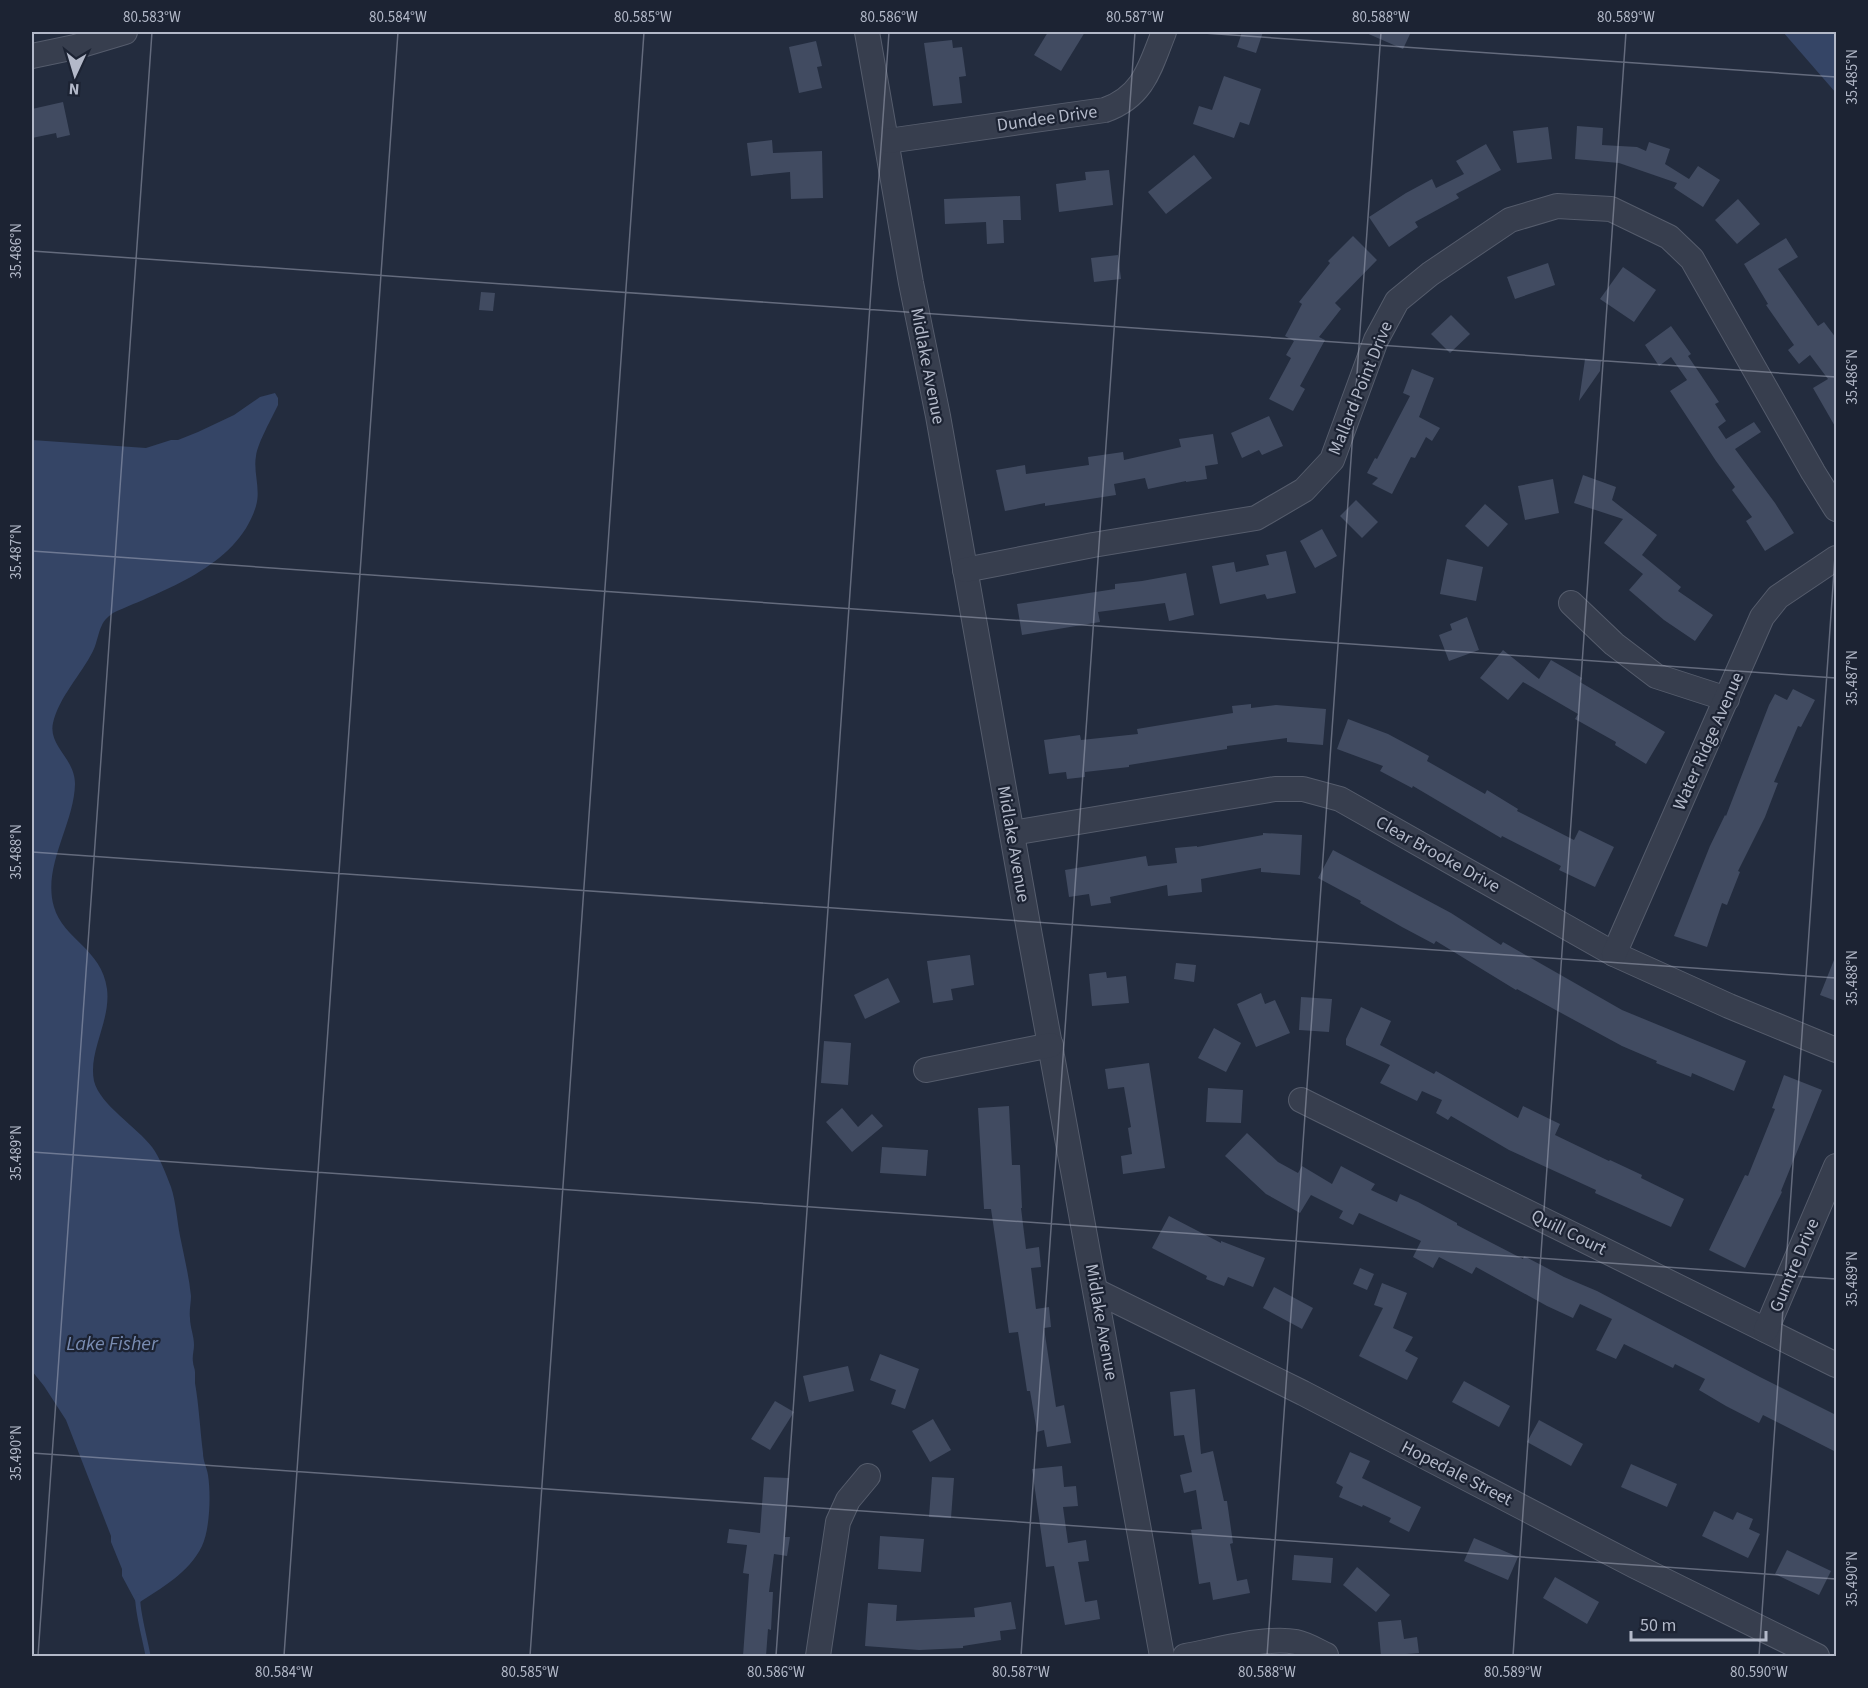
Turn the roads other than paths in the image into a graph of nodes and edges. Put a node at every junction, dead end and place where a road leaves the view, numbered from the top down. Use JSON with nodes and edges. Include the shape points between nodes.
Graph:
{"nodes":[{"id":1,"x":125,"y":32,"type":"edge"},
{"id":2,"x":867,"y":32,"type":"edge"},
{"id":3,"x":1164,"y":32,"type":"edge"},
{"id":4,"x":32,"y":56,"type":"edge"},
{"id":5,"x":888,"y":141,"type":"junction"},
{"id":6,"x":1836,"y":509,"type":"edge"},
{"id":7,"x":1836,"y":558,"type":"edge"},
{"id":8,"x":965,"y":570,"type":"junction"},
{"id":9,"x":1571,"y":603,"type":"dead end"},
{"id":10,"x":1726,"y":699,"type":"junction"},
{"id":11,"x":1012,"y":833,"type":"junction"},
{"id":12,"x":1614,"y":954,"type":"junction"},
{"id":13,"x":1051,"y":1045,"type":"junction"},
{"id":14,"x":1836,"y":1050,"type":"edge"},
{"id":15,"x":926,"y":1070,"type":"dead end"},
{"id":16,"x":1301,"y":1100,"type":"dead end"},
{"id":17,"x":1836,"y":1166,"type":"edge"},
{"id":18,"x":1096,"y":1291,"type":"junction"},
{"id":19,"x":1766,"y":1330,"type":"junction"},
{"id":20,"x":1836,"y":1365,"type":"edge"},
{"id":21,"x":868,"y":1476,"type":"dead end"},
{"id":22,"x":1326,"y":1654,"type":"dead end"},
{"id":23,"x":818,"y":1656,"type":"edge"},
{"id":24,"x":1162,"y":1656,"type":"edge"},
{"id":25,"x":1185,"y":1656,"type":"edge"},
{"id":26,"x":1817,"y":1656,"type":"edge"}],
"edges":[{"from":1,"to":4,"type":"street"},
{"from":2,"to":5,"type":"street","name":"Midlake Avenue"},
{"from":3,"to":5,"type":"street","name":"Dundee Drive","via":[[1143,82],[1122,104],[1105,110]]},
{"from":5,"to":8,"type":"street","name":"Midlake Avenue"},
{"from":6,"to":8,"type":"street","name":"Mallard Point Drive","via":[[1692,259],[1669,237],[1611,209],[1557,206],[1510,220],[1397,301],[1376,340],[1332,460],[1304,490],[1256,518]]},
{"from":7,"to":10,"type":"street","name":"Water Ridge Avenue","via":[[1778,597],[1767,610]]},
{"from":8,"to":11,"type":"street","name":"Midlake Avenue"},
{"from":9,"to":10,"type":"street","via":[[1614,644],[1656,676]]},
{"from":10,"to":12,"type":"street","name":"Water Ridge Avenue"},
{"from":11,"to":12,"type":"street","name":"Clear Brooke Drive","via":[[1275,789],[1303,789],[1340,799]]},
{"from":11,"to":13,"type":"street","name":"Midlake Avenue"},
{"from":12,"to":14,"type":"street","name":"Clear Brooke Drive"},
{"from":13,"to":15,"type":"street"},
{"from":13,"to":18,"type":"street","name":"Midlake Avenue"},
{"from":16,"to":19,"type":"street","name":"Quill Court"},
{"from":17,"to":19,"type":"street","name":"Gumtre Drive"},
{"from":18,"to":24,"type":"street","name":"Midlake Avenue"},
{"from":18,"to":26,"type":"street","name":"Hopedale Street"},
{"from":19,"to":20,"type":"street","name":"Quill Court"},
{"from":21,"to":23,"type":"street","via":[[848,1500],[838,1522]]},
{"from":22,"to":25,"type":"street","via":[[1296,1642],[1279,1641]]}]}
